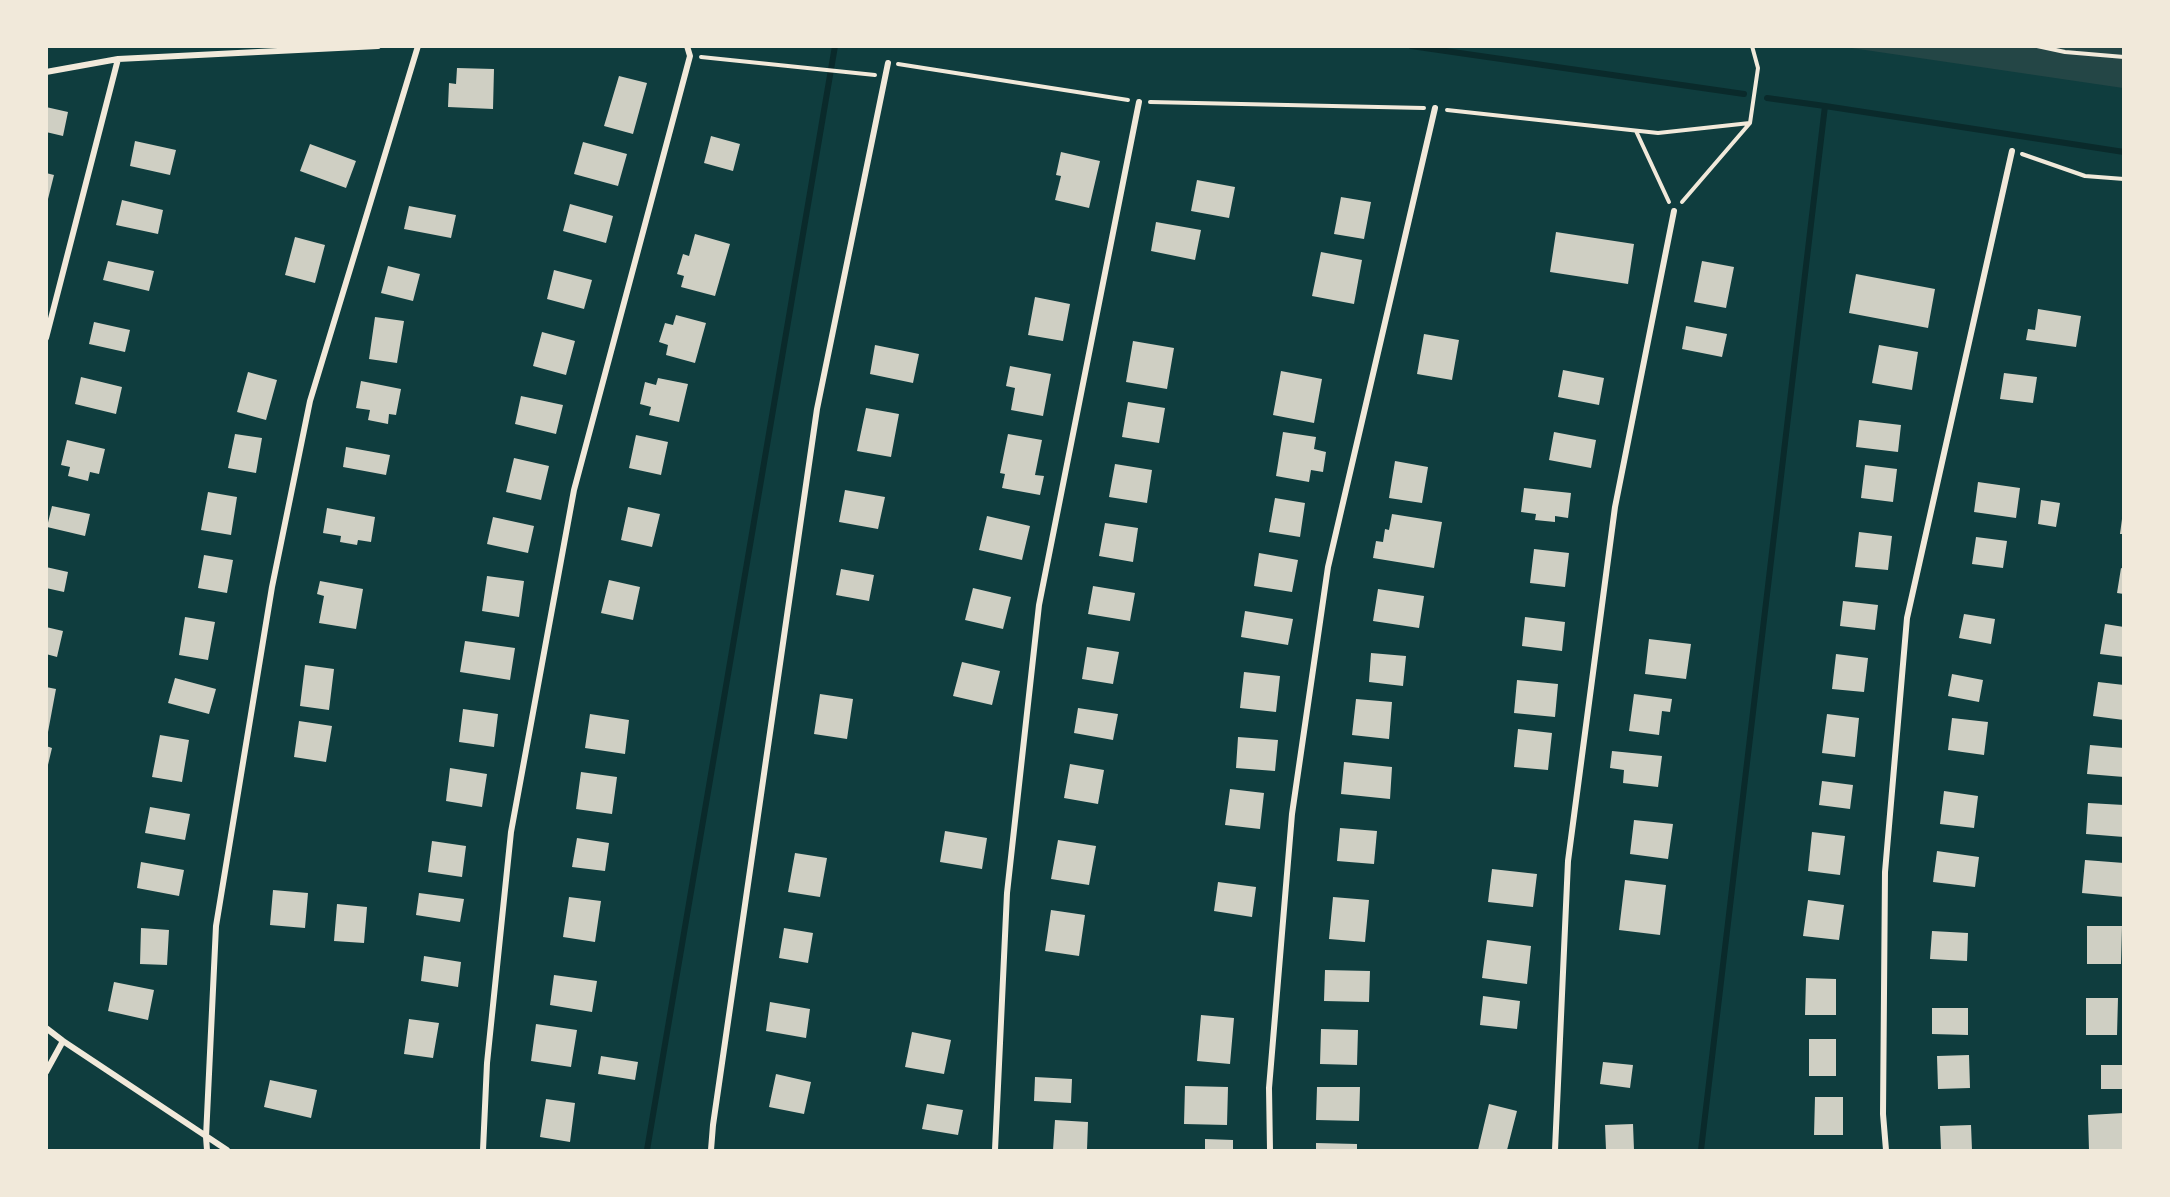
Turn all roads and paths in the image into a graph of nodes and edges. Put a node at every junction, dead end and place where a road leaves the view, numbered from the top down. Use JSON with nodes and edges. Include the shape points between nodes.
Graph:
{"nodes":[{"id":1,"x":378,"y":46,"type":"edge"},
{"id":2,"x":418,"y":46,"type":"edge"},
{"id":3,"x":687,"y":46,"type":"edge"},
{"id":4,"x":1752,"y":46,"type":"edge"},
{"id":5,"x":2037,"y":46,"type":"edge"},
{"id":6,"x":690,"y":56,"type":"junction"},
{"id":7,"x":2124,"y":57,"type":"edge"},
{"id":8,"x":118,"y":59,"type":"junction"},
{"id":9,"x":888,"y":63,"type":"joint"},
{"id":10,"x":46,"y":72,"type":"edge"},
{"id":11,"x":885,"y":76,"type":"junction"},
{"id":12,"x":1139,"y":102,"type":"junction"},
{"id":13,"x":1435,"y":108,"type":"junction"},
{"id":14,"x":1750,"y":123,"type":"junction"},
{"id":15,"x":1636,"y":130,"type":"junction"},
{"id":16,"x":2013,"y":151,"type":"joint"},
{"id":17,"x":2124,"y":179,"type":"edge"},
{"id":18,"x":1674,"y":211,"type":"junction"},
{"id":19,"x":46,"y":338,"type":"edge"},
{"id":20,"x":46,"y":1028,"type":"edge"},
{"id":21,"x":63,"y":1041,"type":"junction"},
{"id":22,"x":46,"y":1072,"type":"edge"},
{"id":23,"x":206,"y":1137,"type":"junction"},
{"id":24,"x":207,"y":1150,"type":"edge"},
{"id":25,"x":227,"y":1150,"type":"edge"},
{"id":26,"x":483,"y":1150,"type":"edge"},
{"id":27,"x":711,"y":1150,"type":"edge"},
{"id":28,"x":995,"y":1150,"type":"edge"},
{"id":29,"x":1270,"y":1150,"type":"edge"},
{"id":30,"x":1555,"y":1150,"type":"edge"},
{"id":31,"x":1886,"y":1150,"type":"edge"}],
"edges":[{"from":1,"to":8,"type":"street"},
{"from":2,"to":23,"type":"street","via":[[310,401],[272,587],[216,926]]},
{"from":3,"to":6,"type":"street"},
{"from":4,"to":14,"type":"path","via":[[1758,68]]},
{"from":5,"to":7,"type":"path"},
{"from":6,"to":11,"type":"path"},
{"from":6,"to":26,"type":"street","via":[[573,490],[511,832],[487,1063]]},
{"from":8,"to":10,"type":"street"},
{"from":8,"to":19,"type":"street"},
{"from":9,"to":11,"type":"street"},
{"from":9,"to":12,"type":"path"},
{"from":11,"to":27,"type":"street","via":[[817,409]]},
{"from":12,"to":13,"type":"path"},
{"from":12,"to":28,"type":"street","via":[[1039,605],[1007,893]]},
{"from":13,"to":15,"type":"path"},
{"from":13,"to":29,"type":"street","via":[[1328,567],[1292,814],[1269,1088]]},
{"from":14,"to":15,"type":"path","via":[[1658,133]]},
{"from":14,"to":18,"type":"path"},
{"from":15,"to":18,"type":"path"},
{"from":16,"to":17,"type":"path","via":[[2085,176]]},
{"from":16,"to":31,"type":"street","via":[[1906,618],[1885,872]]},
{"from":18,"to":30,"type":"street","via":[[1614,507],[1568,861]]},
{"from":20,"to":21,"type":"street"},
{"from":21,"to":22,"type":"street"},
{"from":21,"to":23,"type":"street"},
{"from":23,"to":24,"type":"street"},
{"from":23,"to":25,"type":"street"}]}
